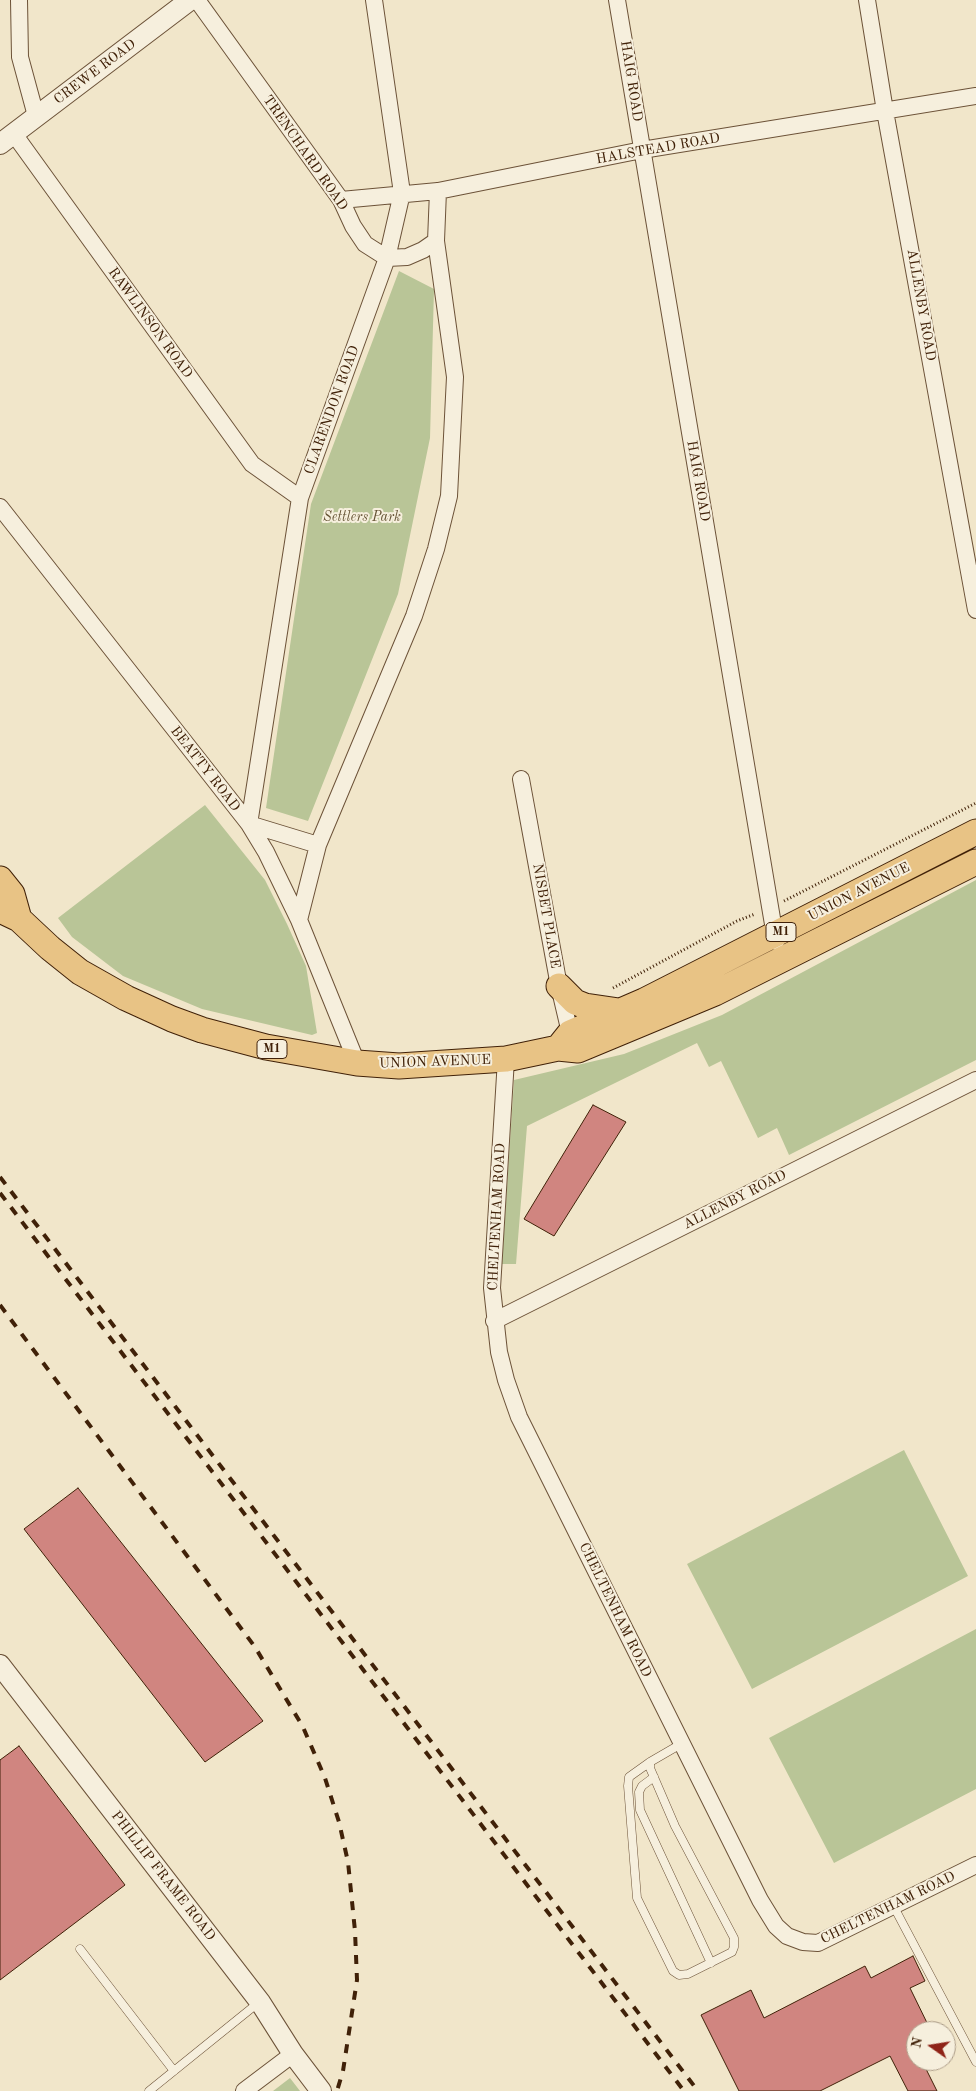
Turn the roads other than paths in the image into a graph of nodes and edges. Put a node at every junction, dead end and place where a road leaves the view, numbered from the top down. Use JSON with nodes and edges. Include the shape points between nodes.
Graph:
{"nodes":[{"id":1,"x":19,"y":0,"type":"edge"},
{"id":2,"x":190,"y":0,"type":"edge"},
{"id":3,"x":197,"y":0,"type":"edge"},
{"id":4,"x":374,"y":0,"type":"edge"},
{"id":5,"x":617,"y":0,"type":"edge"},
{"id":6,"x":867,"y":0,"type":"edge"},
{"id":7,"x":976,"y":96,"type":"edge"},
{"id":8,"x":885,"y":111,"type":"junction"},
{"id":9,"x":36,"y":116,"type":"junction"},
{"id":10,"x":7,"y":139,"type":"edge"},
{"id":11,"x":642,"y":150,"type":"junction"},
{"id":12,"x":438,"y":191,"type":"junction"},
{"id":13,"x":402,"y":193,"type":"junction"},
{"id":14,"x":341,"y":200,"type":"junction"},
{"id":15,"x":436,"y":241,"type":"junction"},
{"id":16,"x":387,"y":258,"type":"junction"},
{"id":17,"x":300,"y":498,"type":"junction"},
{"id":18,"x":0,"y":506,"type":"edge"},
{"id":19,"x":976,"y":610,"type":"edge"},
{"id":20,"x":521,"y":780,"type":"dead end"},
{"id":21,"x":249,"y":824,"type":"junction"},
{"id":22,"x":976,"y":832,"type":"edge"},
{"id":23,"x":318,"y":845,"type":"junction"},
{"id":24,"x":976,"y":862,"type":"edge"},
{"id":25,"x":0,"y":878,"type":"edge"},
{"id":26,"x":9,"y":914,"type":"edge"},
{"id":27,"x":299,"y":920,"type":"junction"},
{"id":28,"x":774,"y":935,"type":"junction"},
{"id":29,"x":780,"y":961,"type":"junction"},
{"id":30,"x":559,"y":986,"type":"junction"},
{"id":31,"x":620,"y":1011,"type":"junction"},
{"id":32,"x":569,"y":1044,"type":"junction"},
{"id":33,"x":506,"y":1059,"type":"junction"},
{"id":34,"x":357,"y":1063,"type":"junction"},
{"id":35,"x":976,"y":1080,"type":"edge"},
{"id":36,"x":494,"y":1321,"type":"junction"},
{"id":37,"x":0,"y":1665,"type":"edge"},
{"id":38,"x":682,"y":1744,"type":"junction"},
{"id":39,"x":650,"y":1762,"type":"junction"},
{"id":40,"x":654,"y":1777,"type":"junction"},
{"id":41,"x":976,"y":1865,"type":"edge"},
{"id":42,"x":894,"y":1907,"type":"junction"},
{"id":43,"x":80,"y":1949,"type":"dead end"},
{"id":44,"x":711,"y":1963,"type":"junction"},
{"id":45,"x":260,"y":2002,"type":"junction"},
{"id":46,"x":297,"y":2059,"type":"junction"},
{"id":47,"x":976,"y":2062,"type":"edge"},
{"id":48,"x":174,"y":2071,"type":"junction"},
{"id":49,"x":149,"y":2091,"type":"edge"},
{"id":50,"x":244,"y":2091,"type":"edge"},
{"id":51,"x":321,"y":2091,"type":"edge"}],
"edges":[{"from":1,"to":9,"type":"street","via":[[20,57]]},
{"from":2,"to":9,"type":"street","name":"CREWE ROAD"},
{"from":3,"to":14,"type":"street","name":"TRENCHARD ROAD"},
{"from":4,"to":13,"type":"street","name":"CLARENDON ROAD"},
{"from":5,"to":11,"type":"street","name":"HAIG ROAD"},
{"from":6,"to":8,"type":"street","name":"ALLENBY ROAD"},
{"from":7,"to":8,"type":"street","name":"HALSTEAD ROAD"},
{"from":8,"to":11,"type":"street","name":"HALSTEAD ROAD"},
{"from":8,"to":19,"type":"street","name":"ALLENBY ROAD"},
{"from":9,"to":10,"type":"street","name":"CREWE ROAD"},
{"from":10,"to":17,"type":"street","name":"RAWLINSON ROAD","via":[[252,464]]},
{"from":11,"to":12,"type":"street","name":"HALSTEAD ROAD"},
{"from":11,"to":28,"type":"street","name":"HAIG ROAD"},
{"from":12,"to":13,"type":"street","name":"HALSTEAD ROAD"},
{"from":12,"to":15,"type":"street"},
{"from":13,"to":14,"type":"street","name":"HALSTEAD ROAD"},
{"from":13,"to":16,"type":"street","name":"CLARENDON ROAD"},
{"from":14,"to":16,"type":"street","name":"TRENCHARD ROAD","via":[[365,244]]},
{"from":15,"to":16,"type":"street","via":[[407,257]]},
{"from":15,"to":23,"type":"street","via":[[455,376],[449,496],[414,616]]},
{"from":16,"to":17,"type":"street","name":"CLARENDON ROAD"},
{"from":17,"to":21,"type":"street","name":"CLARENDON ROAD"},
{"from":18,"to":21,"type":"street","name":"BEATTY ROAD"},
{"from":20,"to":30,"type":"street","name":"NISBET PLACE"},
{"from":21,"to":23,"type":"street"},
{"from":21,"to":27,"type":"street","name":"BEATTY ROAD"},
{"from":22,"to":28,"type":"main road","name":"UNION AVENUE","number":"M1"},
{"from":23,"to":27,"type":"street"},
{"from":24,"to":29,"type":"main road","name":"UNION AVENUE","number":"M1"},
{"from":25,"to":26,"type":"main road","name":"UNION AVENUE","number":"M1","via":[[12,894]]},
{"from":26,"to":34,"type":"main road","name":"UNION AVENUE","number":"M1","via":[[80,972],[172,1019],[266,1048]]},
{"from":27,"to":34,"type":"street","name":"BEATTY ROAD"},
{"from":28,"to":29,"type":"street","name":"HAIG ROAD"},
{"from":28,"to":31,"type":"main road","name":"UNION AVENUE","number":"M1","via":[[644,1002]]},
{"from":29,"to":32,"type":"main road","name":"UNION AVENUE","number":"M1","via":[[715,993]]},
{"from":30,"to":31,"type":"main road","via":[[575,1002]]},
{"from":30,"to":32,"type":"street","name":"NISBET PLACE"},
{"from":31,"to":32,"type":"main road","name":"UNION AVENUE","number":"M1"},
{"from":32,"to":33,"type":"main road","name":"UNION AVENUE","number":"M1"},
{"from":33,"to":34,"type":"main road","name":"UNION AVENUE","number":"M1","via":[[399,1066]]},
{"from":33,"to":36,"type":"street","name":"CHELTENHAM ROAD","via":[[492,1288]]},
{"from":35,"to":36,"type":"street","name":"ALLENBY ROAD"},
{"from":36,"to":38,"type":"street","name":"CHELTENHAM ROAD","via":[[506,1380],[519,1417]]},
{"from":37,"to":45,"type":"street","name":"PHILLIP FRAME ROAD"},
{"from":38,"to":39,"type":"lane"},
{"from":38,"to":42,"type":"street","name":"CHELTENHAM ROAD","via":[[760,1900],[776,1926],[787,1936],[818,1943]]},
{"from":39,"to":40,"type":"lane"},
{"from":39,"to":44,"type":"lane","via":[[629,1777],[628,1786],[636,1898],[673,1971],[679,1975],[688,1974]]},
{"from":40,"to":44,"type":"lane","via":[[639,1792],[640,1810]]},
{"from":40,"to":44,"type":"lane","via":[[675,1826],[734,1938],[732,1952]]},
{"from":41,"to":42,"type":"street","name":"CHELTENHAM ROAD"},
{"from":42,"to":47,"type":"lane"},
{"from":43,"to":48,"type":"lane"},
{"from":45,"to":46,"type":"street","name":"PHILLIP FRAME ROAD"},
{"from":45,"to":48,"type":"lane"},
{"from":46,"to":50,"type":"street"},
{"from":46,"to":51,"type":"street","name":"PHILLIP FRAME ROAD"},
{"from":48,"to":49,"type":"lane"}]}
